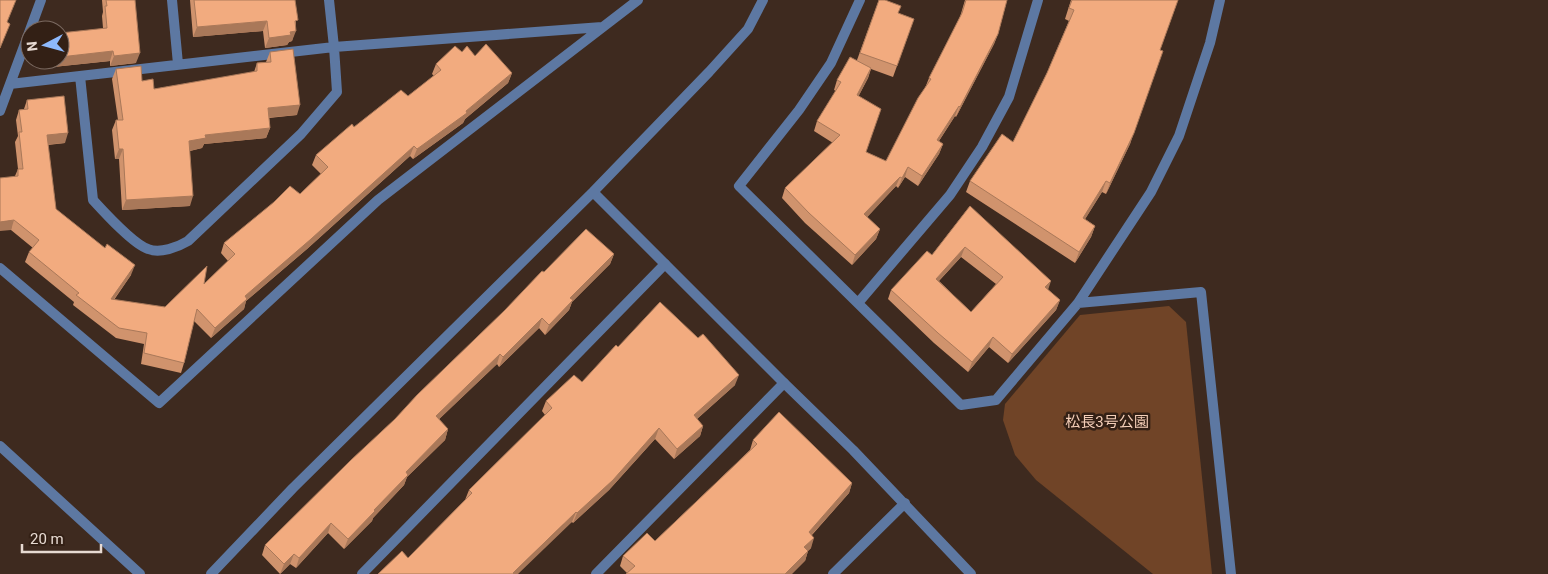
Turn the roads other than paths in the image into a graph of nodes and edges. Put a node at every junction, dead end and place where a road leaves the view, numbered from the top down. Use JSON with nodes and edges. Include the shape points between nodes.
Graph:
{"nodes":[{"id":1,"x":41,"y":0,"type":"edge"},
{"id":2,"x":172,"y":0,"type":"edge"},
{"id":3,"x":330,"y":0,"type":"edge"},
{"id":4,"x":638,"y":0,"type":"edge"},
{"id":5,"x":763,"y":0,"type":"edge"},
{"id":6,"x":860,"y":0,"type":"edge"},
{"id":7,"x":1038,"y":0,"type":"edge"},
{"id":8,"x":1220,"y":0,"type":"edge"},
{"id":9,"x":34,"y":20,"type":"edge"},
{"id":10,"x":603,"y":27,"type":"junction"},
{"id":11,"x":334,"y":47,"type":"junction"},
{"id":12,"x":20,"y":57,"type":"edge"},
{"id":13,"x":178,"y":64,"type":"junction"},
{"id":14,"x":80,"y":76,"type":"junction"},
{"id":15,"x":10,"y":84,"type":"junction"},
{"id":16,"x":1,"y":105,"type":"edge"},
{"id":17,"x":593,"y":192,"type":"junction"},
{"id":18,"x":665,"y":264,"type":"junction"},
{"id":19,"x":0,"y":268,"type":"edge"},
{"id":20,"x":858,"y":303,"type":"junction"},
{"id":21,"x":1078,"y":303,"type":"junction"},
{"id":22,"x":784,"y":383,"type":"junction"},
{"id":23,"x":0,"y":446,"type":"edge"},
{"id":24,"x":904,"y":503,"type":"junction"},
{"id":25,"x":140,"y":574,"type":"edge"},
{"id":26,"x":211,"y":574,"type":"edge"},
{"id":27,"x":362,"y":574,"type":"edge"},
{"id":28,"x":596,"y":574,"type":"edge"},
{"id":29,"x":833,"y":574,"type":"edge"},
{"id":30,"x":971,"y":574,"type":"edge"},
{"id":31,"x":1231,"y":574,"type":"edge"}],
"edges":[{"from":1,"to":9,"type":"street"},
{"from":2,"to":13,"type":"street"},
{"from":3,"to":11,"type":"street"},
{"from":4,"to":10,"type":"street"},
{"from":5,"to":17,"type":"street","via":[[748,28]]},
{"from":6,"to":20,"type":"street","via":[[831,63],[799,110],[739,186]]},
{"from":7,"to":20,"type":"street","via":[[1009,98],[982,147],[950,195]]},
{"from":8,"to":21,"type":"street","via":[[1210,43],[1179,136],[1151,192]]},
{"from":10,"to":11,"type":"street"},
{"from":10,"to":19,"type":"street","via":[[378,200],[159,403]]},
{"from":11,"to":13,"type":"street"},
{"from":11,"to":14,"type":"street","via":[[338,92],[301,134],[188,241],[164,250],[148,250],[93,200]]},
{"from":12,"to":15,"type":"street"},
{"from":13,"to":14,"type":"street"},
{"from":14,"to":15,"type":"street"},
{"from":15,"to":16,"type":"street"},
{"from":17,"to":18,"type":"street"},
{"from":17,"to":26,"type":"street","via":[[293,488]]},
{"from":18,"to":22,"type":"street"},
{"from":18,"to":27,"type":"street"},
{"from":20,"to":21,"type":"street","via":[[961,405],[996,400]]},
{"from":21,"to":31,"type":"street","via":[[1201,292]]},
{"from":22,"to":24,"type":"street"},
{"from":22,"to":28,"type":"street"},
{"from":23,"to":25,"type":"street"},
{"from":24,"to":29,"type":"street"},
{"from":24,"to":30,"type":"street"}]}
